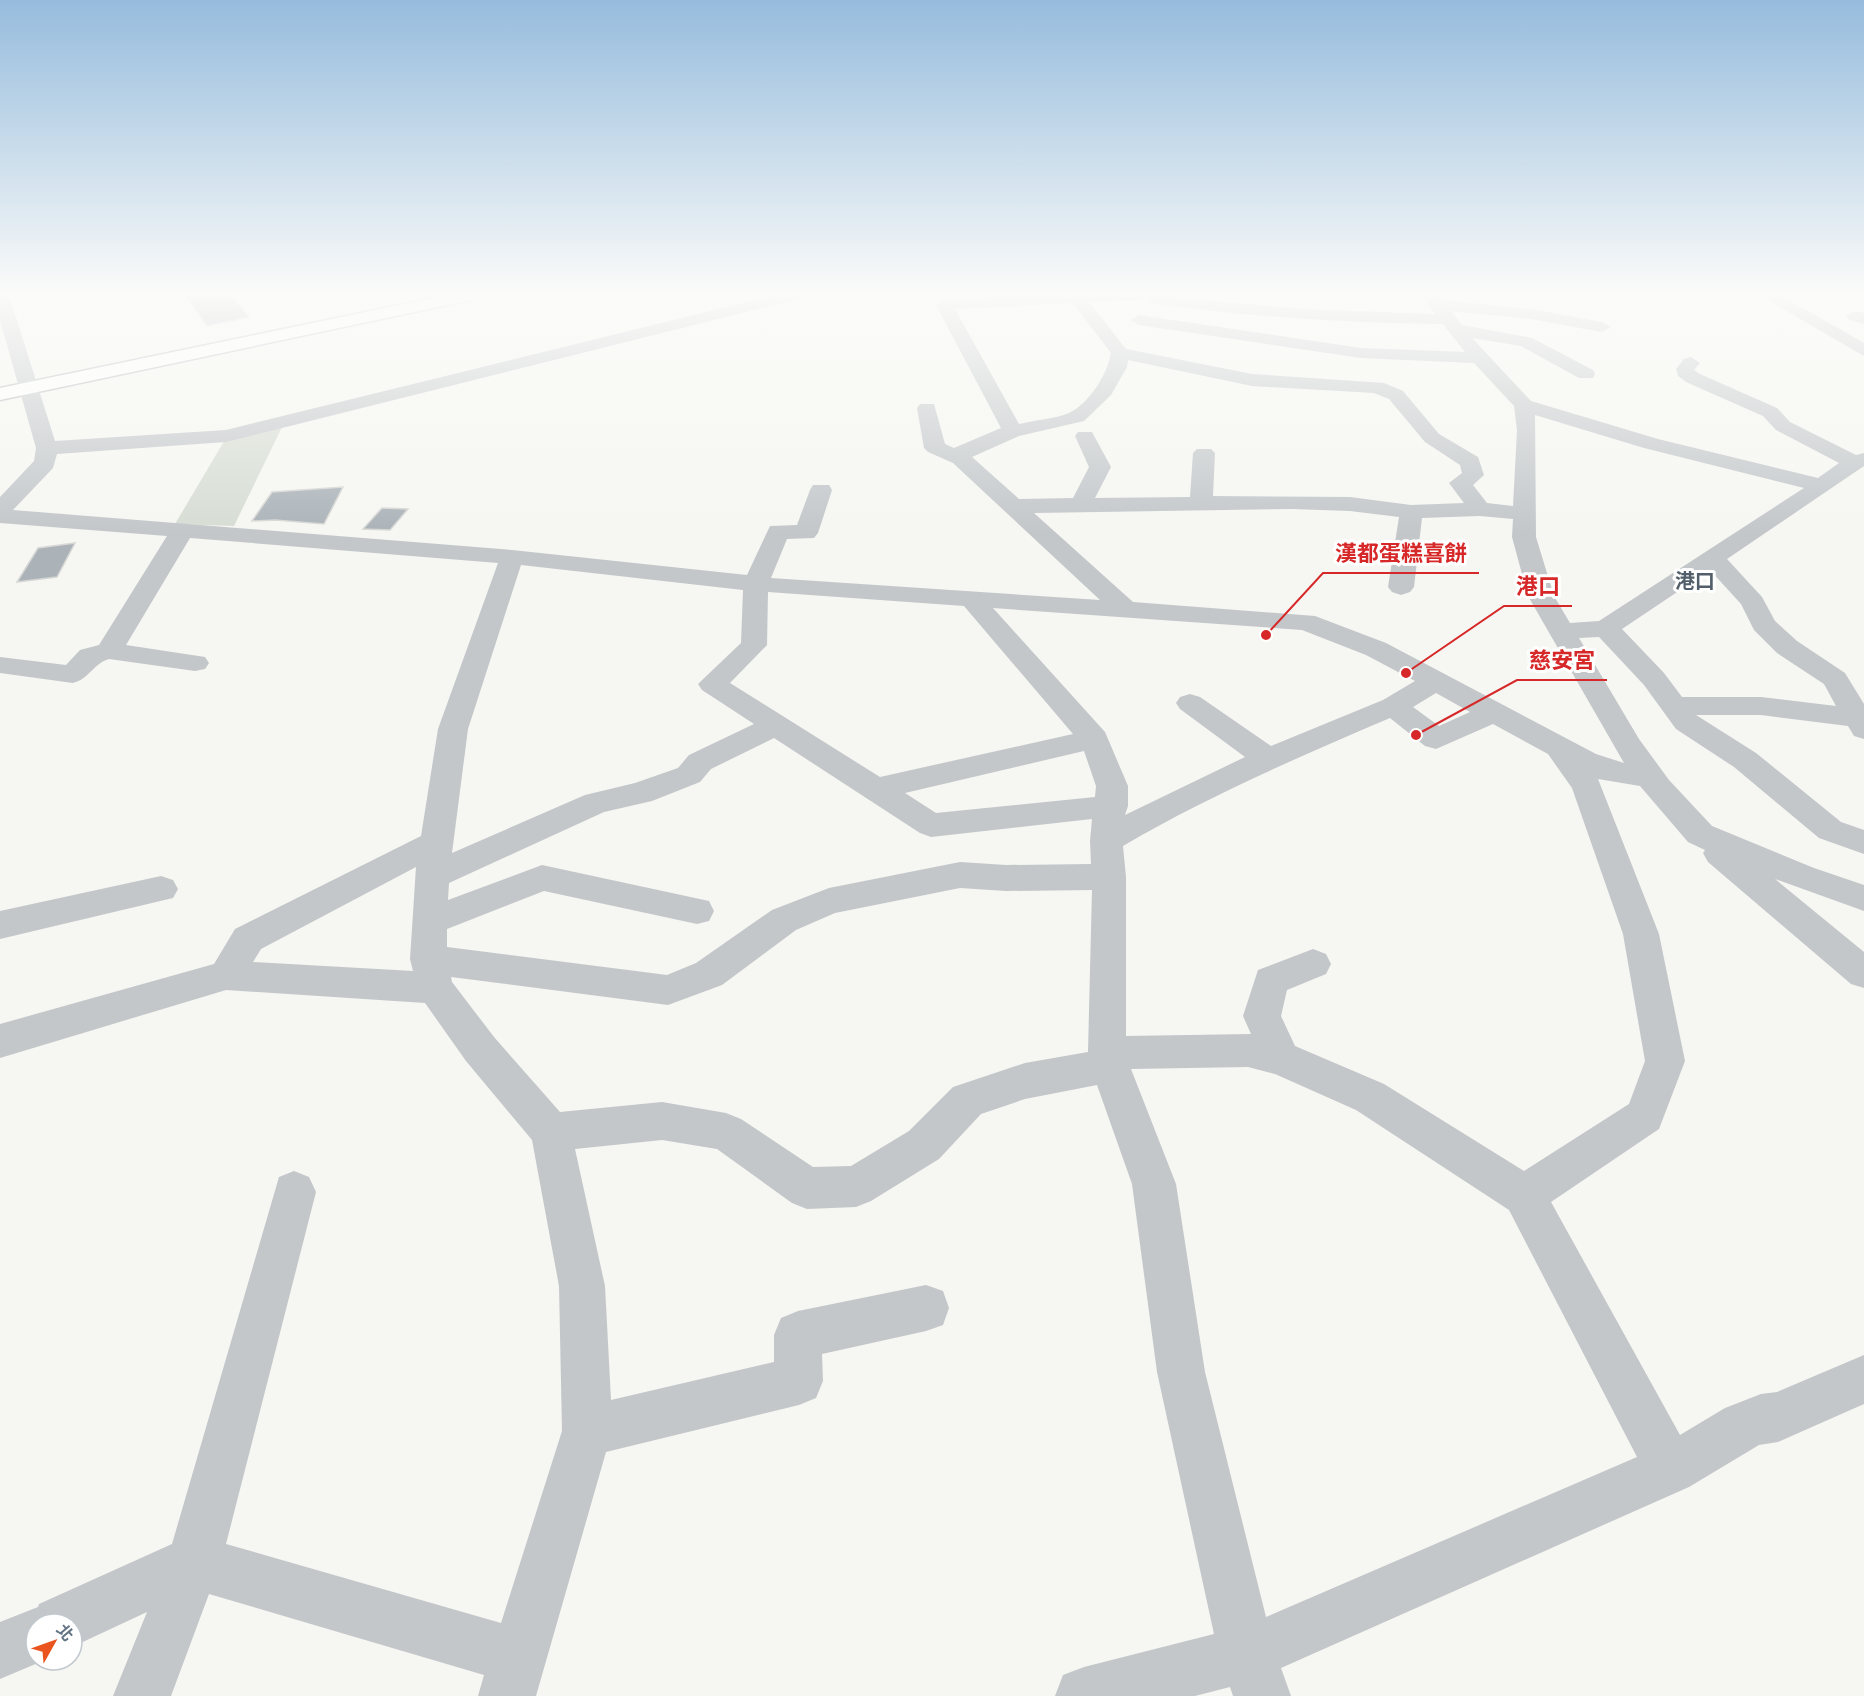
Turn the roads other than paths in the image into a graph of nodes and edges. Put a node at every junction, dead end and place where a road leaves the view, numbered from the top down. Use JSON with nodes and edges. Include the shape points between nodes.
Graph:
{"nodes":[{"id":1,"x":23,"y":374,"type":"edge"},
{"id":2,"x":75,"y":374,"type":"edge"},
{"id":3,"x":80,"y":374,"type":"edge"},
{"id":4,"x":476,"y":374,"type":"edge"},
{"id":5,"x":982,"y":374,"type":"edge"},
{"id":6,"x":1114,"y":374,"type":"edge"},
{"id":7,"x":1223,"y":374,"type":"edge"},
{"id":8,"x":1494,"y":374,"type":"edge"},
{"id":9,"x":1688,"y":374,"type":"edge"},
{"id":10,"x":26,"y":385,"type":"junction"},
{"id":11,"x":0,"y":387,"type":"edge"},
{"id":12,"x":0,"y":394,"type":"edge"},
{"id":13,"x":1524,"y":405,"type":"junction"},
{"id":14,"x":927,"y":408,"type":"dead end"},
{"id":15,"x":1013,"y":431,"type":"junction"},
{"id":16,"x":1085,"y":436,"type":"dead end"},
{"id":17,"x":47,"y":448,"type":"junction"},
{"id":18,"x":1204,"y":453,"type":"dead end"},
{"id":19,"x":960,"y":458,"type":"junction"},
{"id":20,"x":1859,"y":460,"type":"edge"},
{"id":21,"x":1822,"y":486,"type":"junction"},
{"id":22,"x":821,"y":490,"type":"dead end"},
{"id":23,"x":1201,"y":503,"type":"junction"},
{"id":24,"x":1081,"y":504,"type":"junction"},
{"id":25,"x":1011,"y":506,"type":"junction"},
{"id":26,"x":1480,"y":509,"type":"junction"},
{"id":27,"x":0,"y":510,"type":"edge"},
{"id":28,"x":1411,"y":512,"type":"junction"},
{"id":29,"x":1526,"y":514,"type":"junction"},
{"id":30,"x":0,"y":516,"type":"edge"},
{"id":31,"x":183,"y":530,"type":"junction"},
{"id":32,"x":512,"y":556,"type":"junction"},
{"id":33,"x":1708,"y":559,"type":"junction"},
{"id":34,"x":756,"y":584,"type":"junction"},
{"id":35,"x":1401,"y":587,"type":"dead end"},
{"id":36,"x":973,"y":601,"type":"junction"},
{"id":37,"x":1126,"y":610,"type":"junction"},
{"id":38,"x":1606,"y":628,"type":"junction"},
{"id":39,"x":1561,"y":632,"type":"junction"},
{"id":40,"x":110,"y":651,"type":"junction"},
{"id":41,"x":195,"y":663,"type":"dead end"},
{"id":42,"x":0,"y":665,"type":"edge"},
{"id":43,"x":1437,"y":680,"type":"junction"},
{"id":44,"x":1190,"y":703,"type":"dead end"},
{"id":45,"x":1393,"y":706,"type":"junction"},
{"id":46,"x":1675,"y":706,"type":"junction"},
{"id":47,"x":1494,"y":712,"type":"junction"},
{"id":48,"x":1862,"y":722,"type":"edge"},
{"id":49,"x":778,"y":724,"type":"junction"},
{"id":50,"x":1094,"y":738,"type":"junction"},
{"id":51,"x":1560,"y":749,"type":"junction"},
{"id":52,"x":1268,"y":759,"type":"junction"},
{"id":53,"x":1649,"y":777,"type":"junction"},
{"id":54,"x":877,"y":789,"type":"junction"},
{"id":55,"x":1700,"y":834,"type":"junction"},
{"id":56,"x":1109,"y":841,"type":"junction"},
{"id":57,"x":1864,"y":842,"type":"edge"},
{"id":58,"x":434,"y":859,"type":"junction"},
{"id":59,"x":160,"y":889,"type":"dead end"},
{"id":60,"x":1864,"y":898,"type":"edge"},
{"id":61,"x":697,"y":911,"type":"dead end"},
{"id":62,"x":0,"y":925,"type":"edge"},
{"id":63,"x":431,"y":956,"type":"junction"},
{"id":64,"x":1313,"y":964,"type":"dead end"},
{"id":65,"x":1864,"y":973,"type":"edge"},
{"id":66,"x":226,"y":975,"type":"junction"},
{"id":67,"x":0,"y":1041,"type":"edge"},
{"id":68,"x":1281,"y":1058,"type":"junction"},
{"id":69,"x":1109,"y":1059,"type":"junction"},
{"id":70,"x":551,"y":1132,"type":"junction"},
{"id":71,"x":294,"y":1192,"type":"dead end"},
{"id":72,"x":1524,"y":1195,"type":"junction"},
{"id":73,"x":926,"y":1308,"type":"dead end"},
{"id":74,"x":1864,"y":1379,"type":"edge"},
{"id":75,"x":587,"y":1431,"type":"junction"},
{"id":76,"x":1671,"y":1469,"type":"junction"},
{"id":77,"x":194,"y":1562,"type":"junction"},
{"id":78,"x":84,"y":1612,"type":"edge"},
{"id":79,"x":24,"y":1640,"type":"edge"},
{"id":80,"x":0,"y":1651,"type":"edge"},
{"id":81,"x":1254,"y":1675,"type":"edge"},
{"id":82,"x":513,"y":1676,"type":"edge"},
{"id":83,"x":142,"y":1696,"type":"edge"},
{"id":84,"x":1084,"y":1696,"type":"edge"}],
"edges":[{"from":1,"to":10,"type":"street"},
{"from":2,"to":10,"type":"main road"},
{"from":3,"to":10,"type":"main road"},
{"from":4,"to":17,"type":"street","via":[[226,436]]},
{"from":5,"to":15,"type":"street"},
{"from":6,"to":15,"type":"street","via":[[1104,391],[1077,417]]},
{"from":7,"to":26,"type":"street","via":[[1252,380],[1377,387],[1396,395],[1432,438],[1470,462],[1473,475],[1460,483]]},
{"from":8,"to":13,"type":"street"},
{"from":9,"to":20,"type":"street","via":[[1770,412],[1783,426]]},
{"from":10,"to":11,"type":"main road"},
{"from":10,"to":12,"type":"main road"},
{"from":10,"to":17,"type":"street"},
{"from":13,"to":21,"type":"street","via":[[1651,444]]},
{"from":13,"to":29,"type":"street"},
{"from":14,"to":19,"type":"street","via":[[935,448]]},
{"from":15,"to":19,"type":"street","via":[[963,451]]},
{"from":16,"to":24,"type":"street","via":[[1100,467]]},
{"from":17,"to":27,"type":"street","via":[[45,463]]},
{"from":18,"to":23,"type":"street"},
{"from":19,"to":25,"type":"street"},
{"from":20,"to":21,"type":"street"},
{"from":21,"to":33,"type":"street"},
{"from":22,"to":34,"type":"street","via":[[807,533],[778,531]]},
{"from":23,"to":24,"type":"street"},
{"from":23,"to":28,"type":"street","via":[[1350,504]]},
{"from":24,"to":25,"type":"street"},
{"from":25,"to":37,"type":"street"},
{"from":26,"to":28,"type":"street"},
{"from":26,"to":29,"type":"street"},
{"from":28,"to":35,"type":"street"},
{"from":29,"to":39,"type":"street","via":[[1524,537],[1541,596]]},
{"from":30,"to":31,"type":"street"},
{"from":31,"to":32,"type":"street"},
{"from":31,"to":40,"type":"street"},
{"from":32,"to":34,"type":"street"},
{"from":32,"to":58,"type":"street","via":[[453,729]]},
{"from":33,"to":38,"type":"street"},
{"from":33,"to":48,"type":"street","via":[[1738,584],[1753,602],[1763,624],[1787,647],[1835,679]]},
{"from":34,"to":36,"type":"street"},
{"from":34,"to":49,"type":"street","via":[[754,645],[712,684]]},
{"from":36,"to":37,"type":"street"},
{"from":36,"to":50,"type":"street"},
{"from":37,"to":43,"type":"street","via":[[1306,622],[1376,648]]},
{"from":38,"to":39,"type":"street"},
{"from":38,"to":46,"type":"street"},
{"from":39,"to":53,"type":"street"},
{"from":40,"to":41,"type":"street"},
{"from":40,"to":42,"type":"street","via":[[90,656],[73,674]]},
{"from":43,"to":45,"type":"street"},
{"from":43,"to":47,"type":"street"},
{"from":44,"to":52,"type":"street"},
{"from":45,"to":47,"type":"street","via":[[1436,739]]},
{"from":45,"to":52,"type":"street"},
{"from":46,"to":48,"type":"street","via":[[1761,706]]},
{"from":46,"to":57,"type":"street","via":[[1686,722],[1745,760],[1830,830]]},
{"from":47,"to":51,"type":"street"},
{"from":49,"to":54,"type":"street"},
{"from":49,"to":58,"type":"street","via":[[700,762],[689,775]]},
{"from":50,"to":54,"type":"street"},
{"from":50,"to":56,"type":"street","via":[[1112,786]]},
{"from":51,"to":53,"type":"street","via":[[1608,771]]},
{"from":51,"to":72,"type":"street","via":[[1587,786],[1628,894],[1641,934],[1665,1061],[1645,1116]]},
{"from":52,"to":56,"type":"street","via":[[1158,811]]},
{"from":53,"to":55,"type":"street"},
{"from":54,"to":56,"type":"street","via":[[931,825]]},
{"from":55,"to":60,"type":"street","via":[[1802,878]]},
{"from":55,"to":65,"type":"street"},
{"from":56,"to":63,"type":"street","via":[[1006,878],[960,875],[829,901],[784,920],[709,974],[668,990]]},
{"from":56,"to":69,"type":"street"},
{"from":58,"to":63,"type":"street"},
{"from":58,"to":66,"type":"street","via":[[332,894],[248,939]]},
{"from":59,"to":62,"type":"street"},
{"from":61,"to":63,"type":"street","via":[[542,878]]},
{"from":63,"to":66,"type":"street"},
{"from":63,"to":70,"type":"street","via":[[480,1049]]},
{"from":64,"to":68,"type":"street","via":[[1271,981],[1262,1016]]},
{"from":66,"to":67,"type":"street"},
{"from":68,"to":69,"type":"street","via":[[1248,1050]]},
{"from":68,"to":72,"type":"street","via":[[1370,1096]]},
{"from":69,"to":70,"type":"street","via":[[967,1100],[924,1145],[856,1186],[807,1188],[726,1132],[662,1121]]},
{"from":69,"to":81,"type":"street","via":[[1154,1184],[1181,1372]]},
{"from":70,"to":75,"type":"street","via":[[582,1286]]},
{"from":71,"to":77,"type":"street"},
{"from":72,"to":76,"type":"street"},
{"from":73,"to":75,"type":"street","via":[[798,1335],[799,1381]]},
{"from":74,"to":76,"type":"street","via":[[1778,1417],[1743,1426]]},
{"from":75,"to":82,"type":"street"},
{"from":76,"to":81,"type":"street"},
{"from":77,"to":78,"type":"street"},
{"from":77,"to":82,"type":"street"},
{"from":77,"to":83,"type":"street"},
{"from":79,"to":80,"type":"street"},
{"from":81,"to":84,"type":"street"}]}
